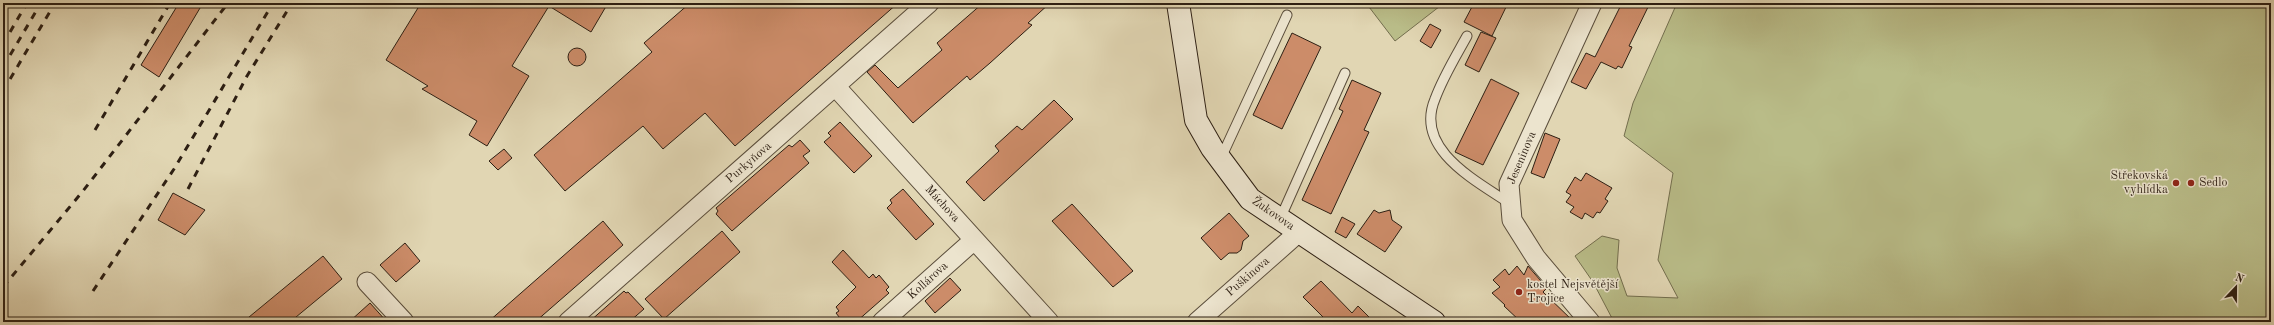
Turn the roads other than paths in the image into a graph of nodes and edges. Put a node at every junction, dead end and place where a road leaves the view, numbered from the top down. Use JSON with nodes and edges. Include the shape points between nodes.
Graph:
{"nodes":[{"id":1,"x":929,"y":3,"type":"edge"},
{"id":2,"x":1178,"y":3,"type":"edge"},
{"id":3,"x":1592,"y":3,"type":"edge"},
{"id":4,"x":1287,"y":15,"type":"dead end"},
{"id":5,"x":1467,"y":36,"type":"dead end"},
{"id":6,"x":1346,"y":73,"type":"dead end"},
{"id":7,"x":835,"y":86,"type":"junction"},
{"id":8,"x":1220,"y":160,"type":"junction"},
{"id":9,"x":1510,"y":204,"type":"junction"},
{"id":10,"x":1280,"y":220,"type":"junction"},
{"id":11,"x":1299,"y":232,"type":"junction"},
{"id":12,"x":974,"y":240,"type":"junction"},
{"id":13,"x":367,"y":282,"type":"dead end"},
{"id":14,"x":404,"y":322,"type":"edge"},
{"id":15,"x":568,"y":322,"type":"edge"},
{"id":16,"x":882,"y":322,"type":"edge"},
{"id":17,"x":1049,"y":322,"type":"edge"},
{"id":18,"x":1197,"y":322,"type":"edge"},
{"id":19,"x":1434,"y":322,"type":"edge"},
{"id":20,"x":1590,"y":322,"type":"edge"}],
"edges":[{"from":1,"to":7,"type":"street","name":"Purkyňova"},
{"from":2,"to":8,"type":"street","name":"Žukovova","via":[[1196,120]]},
{"from":3,"to":9,"type":"street","name":"Jeseninova","via":[[1509,184]]},
{"from":4,"to":8,"type":"lane"},
{"from":5,"to":9,"type":"lane","via":[[1434,99],[1430,123],[1441,151],[1459,169]]},
{"from":6,"to":10,"type":"lane"},
{"from":7,"to":12,"type":"street","name":"Máchova"},
{"from":7,"to":15,"type":"street","name":"Purkyňova"},
{"from":8,"to":10,"type":"street","name":"Žukovova","via":[[1250,199]]},
{"from":9,"to":20,"type":"street","name":"Jeseninova","via":[[1512,220],[1536,258]]},
{"from":10,"to":11,"type":"street","name":"Žukovova"},
{"from":11,"to":18,"type":"street","name":"Puškinova"},
{"from":11,"to":19,"type":"street","name":"Žukovova"},
{"from":12,"to":16,"type":"street","name":"Kollárova"},
{"from":12,"to":17,"type":"street","name":"Máchova"},
{"from":13,"to":14,"type":"street"}]}
